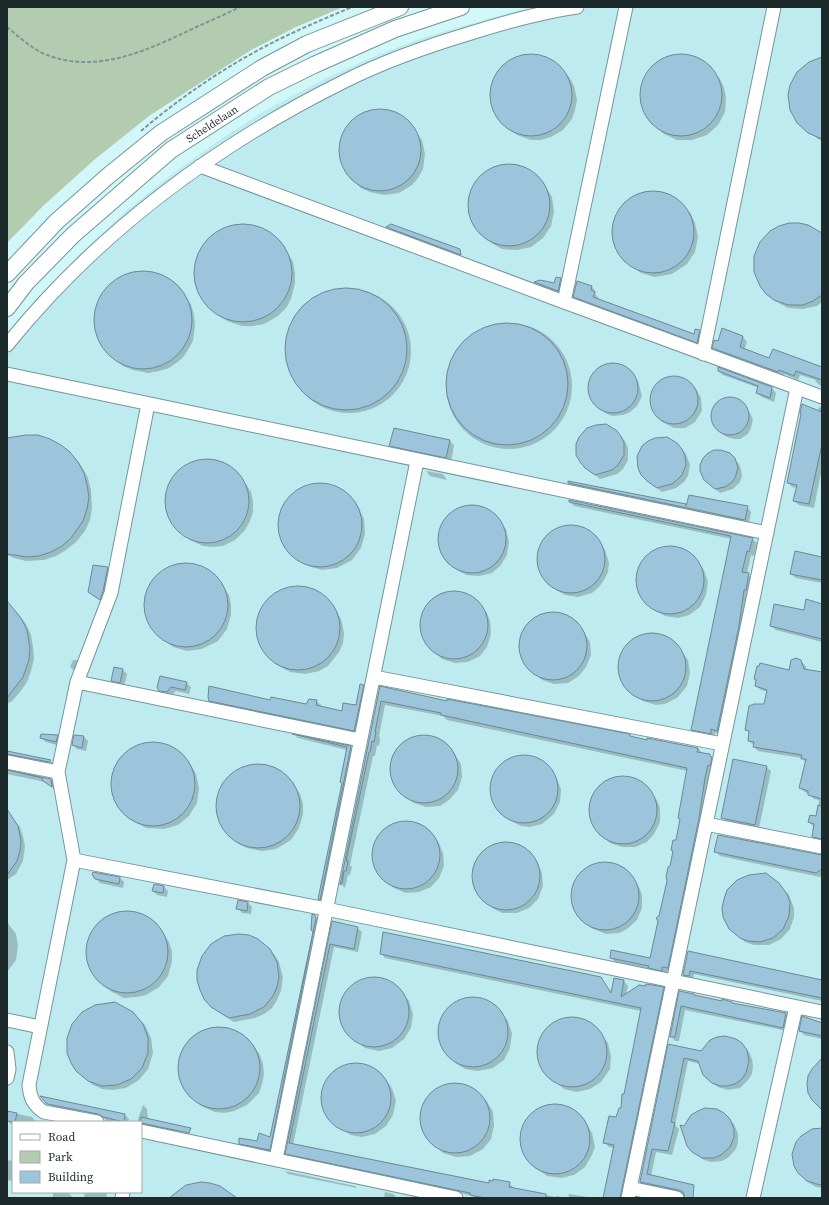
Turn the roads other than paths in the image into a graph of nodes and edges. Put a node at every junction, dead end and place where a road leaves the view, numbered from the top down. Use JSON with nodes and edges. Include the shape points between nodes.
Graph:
{"nodes":[{"id":1,"x":400,"y":7,"type":"edge"},
{"id":2,"x":461,"y":7,"type":"edge"},
{"id":3,"x":576,"y":7,"type":"edge"},
{"id":4,"x":626,"y":7,"type":"edge"},
{"id":5,"x":774,"y":7,"type":"edge"},
{"id":6,"x":200,"y":166,"type":"junction"},
{"id":7,"x":7,"y":274,"type":"edge"},
{"id":8,"x":564,"y":302,"type":"junction"},
{"id":9,"x":7,"y":308,"type":"edge"},
{"id":10,"x":7,"y":345,"type":"edge"},
{"id":11,"x":703,"y":354,"type":"junction"},
{"id":12,"x":7,"y":374,"type":"edge"},
{"id":13,"x":797,"y":388,"type":"junction"},
{"id":14,"x":822,"y":397,"type":"edge"},
{"id":15,"x":148,"y":404,"type":"junction"},
{"id":16,"x":417,"y":461,"type":"junction"},
{"id":17,"x":767,"y":534,"type":"junction"},
{"id":18,"x":374,"y":677,"type":"junction"},
{"id":19,"x":77,"y":682,"type":"junction"},
{"id":20,"x":360,"y":740,"type":"junction"},
{"id":21,"x":722,"y":744,"type":"junction"},
{"id":22,"x":7,"y":762,"type":"edge"},
{"id":23,"x":58,"y":772,"type":"junction"},
{"id":24,"x":706,"y":824,"type":"junction"},
{"id":25,"x":822,"y":847,"type":"edge"},
{"id":26,"x":74,"y":860,"type":"junction"},
{"id":27,"x":326,"y":909,"type":"junction"},
{"id":28,"x":674,"y":981,"type":"junction"},
{"id":29,"x":796,"y":1006,"type":"junction"},
{"id":30,"x":822,"y":1012,"type":"edge"},
{"id":31,"x":7,"y":1020,"type":"edge"},
{"id":32,"x":40,"y":1027,"type":"junction"},
{"id":33,"x":7,"y":1052,"type":"edge"},
{"id":34,"x":7,"y":1078,"type":"edge"},
{"id":35,"x":91,"y":1121,"type":"edge"},
{"id":36,"x":142,"y":1131,"type":"edge"},
{"id":37,"x":276,"y":1159,"type":"junction"},
{"id":38,"x":400,"y":1192,"type":"edge"},
{"id":39,"x":629,"y":1193,"type":"edge"},
{"id":40,"x":456,"y":1198,"type":"edge"},
{"id":41,"x":677,"y":1198,"type":"edge"},
{"id":42,"x":753,"y":1198,"type":"edge"}],
"edges":[{"from":1,"to":7,"type":"main road","name":"Scheldelaan","via":[[306,44],[262,68],[161,133],[57,221]]},
{"from":2,"to":9,"type":"main road","name":"Scheldelaan","via":[[395,29],[269,87],[171,150],[73,236],[26,283]]},
{"from":3,"to":6,"type":"lane","via":[[511,21],[444,41],[348,79],[280,116]]},
{"from":4,"to":8,"type":"lane"},
{"from":5,"to":11,"type":"lane"},
{"from":6,"to":8,"type":"lane"},
{"from":6,"to":10,"type":"lane","via":[[114,233],[47,299]]},
{"from":8,"to":11,"type":"lane"},
{"from":11,"to":13,"type":"lane"},
{"from":12,"to":15,"type":"lane"},
{"from":13,"to":14,"type":"lane"},
{"from":13,"to":17,"type":"lane"},
{"from":15,"to":16,"type":"lane"},
{"from":15,"to":19,"type":"lane","via":[[111,593]]},
{"from":16,"to":17,"type":"lane"},
{"from":16,"to":18,"type":"lane"},
{"from":17,"to":21,"type":"lane"},
{"from":18,"to":20,"type":"lane"},
{"from":18,"to":21,"type":"lane"},
{"from":19,"to":20,"type":"lane"},
{"from":19,"to":23,"type":"lane"},
{"from":20,"to":27,"type":"lane"},
{"from":21,"to":24,"type":"lane"},
{"from":22,"to":23,"type":"lane"},
{"from":23,"to":26,"type":"lane"},
{"from":24,"to":25,"type":"lane"},
{"from":24,"to":28,"type":"lane"},
{"from":26,"to":27,"type":"lane"},
{"from":26,"to":32,"type":"lane"},
{"from":27,"to":28,"type":"lane"},
{"from":27,"to":37,"type":"lane"},
{"from":28,"to":29,"type":"lane"},
{"from":28,"to":39,"type":"lane"},
{"from":29,"to":30,"type":"lane"},
{"from":29,"to":42,"type":"lane"},
{"from":31,"to":32,"type":"lane"},
{"from":32,"to":35,"type":"lane","via":[[29,1085],[32,1102],[44,1112]]},
{"from":33,"to":34,"type":"lane"},
{"from":36,"to":37,"type":"lane"},
{"from":37,"to":38,"type":"lane"},
{"from":38,"to":40,"type":"lane"},
{"from":39,"to":41,"type":"lane"}]}
